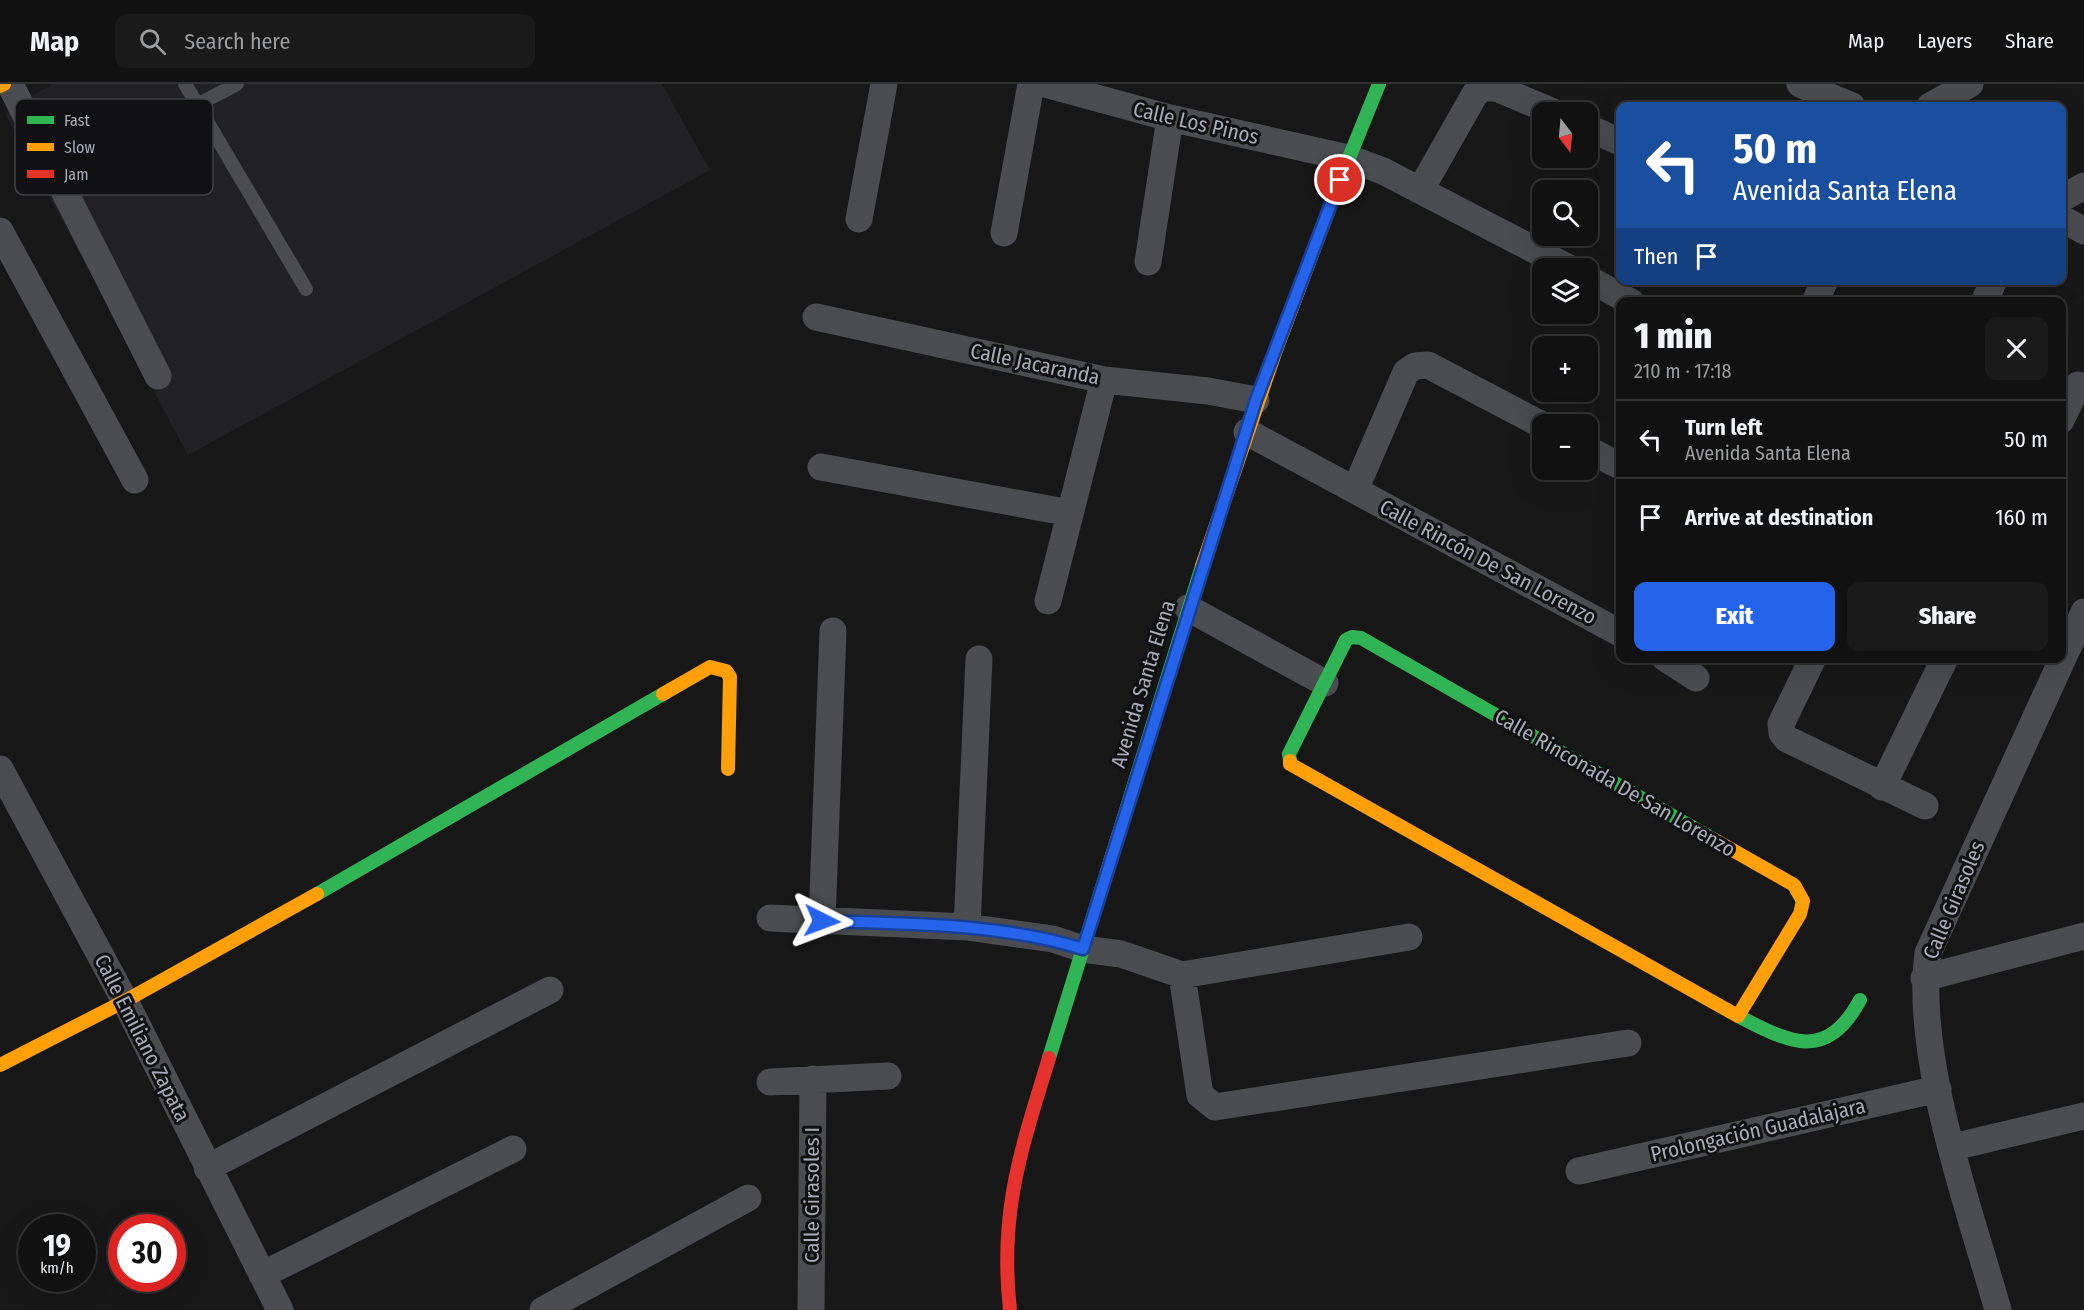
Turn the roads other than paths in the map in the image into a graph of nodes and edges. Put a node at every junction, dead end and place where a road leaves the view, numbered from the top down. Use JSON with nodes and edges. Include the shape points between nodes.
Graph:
{"nodes":[{"id":1,"x":4,"y":84,"type":"edge"},
{"id":2,"x":10,"y":84,"type":"edge"},
{"id":3,"x":185,"y":84,"type":"edge"},
{"id":4,"x":237,"y":84,"type":"edge"},
{"id":5,"x":884,"y":84,"type":"edge"},
{"id":6,"x":1031,"y":84,"type":"edge"},
{"id":7,"x":1045,"y":84,"type":"edge"},
{"id":8,"x":1379,"y":84,"type":"edge"},
{"id":9,"x":1800,"y":84,"type":"edge"},
{"id":10,"x":1970,"y":84,"type":"edge"},
{"id":11,"x":0,"y":86,"type":"edge"},
{"id":12,"x":18,"y":99,"type":"edge"},
{"id":13,"x":194,"y":99,"type":"edge"},
{"id":14,"x":208,"y":99,"type":"edge"},
{"id":15,"x":1842,"y":102,"type":"edge"},
{"id":16,"x":1937,"y":102,"type":"edge"},
{"id":17,"x":1532,"y":103,"type":"edge"},
{"id":18,"x":1170,"y":118,"type":"junction"},
{"id":19,"x":213,"y":132,"type":"edge"},
{"id":20,"x":1598,"y":132,"type":"edge"},
{"id":21,"x":1616,"y":140,"type":"edge"},
{"id":22,"x":1348,"y":158,"type":"junction"},
{"id":23,"x":2084,"y":186,"type":"edge"},
{"id":24,"x":1421,"y":189,"type":"junction"},
{"id":25,"x":66,"y":195,"type":"edge"},
{"id":26,"x":2066,"y":196,"type":"edge"},
{"id":27,"x":859,"y":219,"type":"dead end"},
{"id":28,"x":2066,"y":221,"type":"edge"},
{"id":29,"x":0,"y":231,"type":"edge"},
{"id":30,"x":2084,"y":231,"type":"edge"},
{"id":31,"x":1004,"y":233,"type":"dead end"},
{"id":32,"x":1550,"y":258,"type":"edge"},
{"id":33,"x":1148,"y":262,"type":"dead end"},
{"id":34,"x":1598,"y":284,"type":"edge"},
{"id":35,"x":306,"y":289,"type":"dead end"},
{"id":36,"x":1622,"y":297,"type":"edge"},
{"id":37,"x":816,"y":316,"type":"dead end"},
{"id":38,"x":158,"y":376,"type":"dead end"},
{"id":39,"x":1104,"y":380,"type":"junction"},
{"id":40,"x":2074,"y":383,"type":"edge"},
{"id":41,"x":1256,"y":400,"type":"junction"},
{"id":42,"x":2066,"y":406,"type":"edge"},
{"id":43,"x":1532,"y":420,"type":"edge"},
{"id":44,"x":1247,"y":432,"type":"junction"},
{"id":45,"x":1598,"y":455,"type":"edge"},
{"id":46,"x":1616,"y":464,"type":"edge"},
{"id":47,"x":821,"y":467,"type":"dead end"},
{"id":48,"x":135,"y":480,"type":"dead end"},
{"id":49,"x":1355,"y":490,"type":"junction"},
{"id":50,"x":1071,"y":513,"type":"junction"},
{"id":51,"x":1048,"y":602,"type":"dead end"},
{"id":52,"x":1188,"y":608,"type":"junction"},
{"id":53,"x":2084,"y":612,"type":"edge"},
{"id":54,"x":833,"y":631,"type":"dead end"},
{"id":55,"x":1616,"y":631,"type":"edge"},
{"id":56,"x":2066,"y":651,"type":"edge"},
{"id":57,"x":979,"y":659,"type":"dead end"},
{"id":58,"x":1673,"y":663,"type":"edge"},
{"id":59,"x":1811,"y":663,"type":"edge"},
{"id":60,"x":1943,"y":663,"type":"edge"},
{"id":61,"x":2061,"y":663,"type":"edge"},
{"id":62,"x":1696,"y":678,"type":"dead end"},
{"id":63,"x":1325,"y":684,"type":"junction"},
{"id":64,"x":728,"y":768,"type":"dead end"},
{"id":65,"x":0,"y":769,"type":"edge"},
{"id":66,"x":1882,"y":787,"type":"junction"},
{"id":67,"x":1925,"y":806,"type":"dead end"},
{"id":68,"x":770,"y":918,"type":"dead end"},
{"id":69,"x":822,"y":921,"type":"junction"},
{"id":70,"x":967,"y":927,"type":"junction"},
{"id":71,"x":2084,"y":936,"type":"edge"},
{"id":72,"x":1409,"y":937,"type":"dead end"},
{"id":73,"x":1083,"y":949,"type":"junction"},
{"id":74,"x":1182,"y":975,"type":"junction"},
{"id":75,"x":1924,"y":978,"type":"junction"},
{"id":76,"x":550,"y":990,"type":"dead end"},
{"id":77,"x":1860,"y":1000,"type":"dead end"},
{"id":78,"x":125,"y":1002,"type":"junction"},
{"id":79,"x":1738,"y":1016,"type":"junction"},
{"id":80,"x":1628,"y":1043,"type":"dead end"},
{"id":81,"x":0,"y":1065,"type":"edge"},
{"id":82,"x":888,"y":1076,"type":"dead end"},
{"id":83,"x":813,"y":1080,"type":"junction"},
{"id":84,"x":770,"y":1082,"type":"dead end"},
{"id":85,"x":1938,"y":1089,"type":"junction"},
{"id":86,"x":2084,"y":1116,"type":"edge"},
{"id":87,"x":1953,"y":1147,"type":"junction"},
{"id":88,"x":513,"y":1149,"type":"dead end"},
{"id":89,"x":207,"y":1168,"type":"junction"},
{"id":90,"x":1579,"y":1171,"type":"dead end"},
{"id":91,"x":748,"y":1198,"type":"dead end"},
{"id":92,"x":262,"y":1275,"type":"junction"},
{"id":93,"x":280,"y":1310,"type":"edge"},
{"id":94,"x":543,"y":1310,"type":"edge"},
{"id":95,"x":811,"y":1310,"type":"edge"},
{"id":96,"x":1010,"y":1310,"type":"edge"},
{"id":97,"x":1998,"y":1310,"type":"edge"}],
"edges":[{"from":1,"to":11,"type":"street"},
{"from":2,"to":12,"type":"street"},
{"from":3,"to":13,"type":"lane"},
{"from":4,"to":14,"type":"lane"},
{"from":5,"to":27,"type":"street"},
{"from":6,"to":31,"type":"street"},
{"from":7,"to":18,"type":"street","name":"Calle Los Pinos"},
{"from":8,"to":22,"type":"street","name":"Avenida Santa Elena"},
{"from":9,"to":15,"type":"street"},
{"from":10,"to":16,"type":"street"},
{"from":17,"to":24,"type":"street","via":[[1499,89],[1485,87],[1474,94]]},
{"from":18,"to":22,"type":"street","name":"Calle Los Pinos"},
{"from":18,"to":33,"type":"street"},
{"from":19,"to":35,"type":"lane"},
{"from":20,"to":21,"type":"street"},
{"from":22,"to":24,"type":"street","name":"Calle Los Pinos"},
{"from":22,"to":41,"type":"street","name":"Avenida Santa Elena"},
{"from":23,"to":26,"type":"street"},
{"from":24,"to":32,"type":"street","name":"Calle Los Pinos"},
{"from":25,"to":38,"type":"street"},
{"from":28,"to":30,"type":"street"},
{"from":29,"to":48,"type":"street"},
{"from":34,"to":36,"type":"street"},
{"from":37,"to":39,"type":"street","name":"Calle Jacaranda"},
{"from":39,"to":41,"type":"street","name":"Calle Jacaranda"},
{"from":39,"to":50,"type":"street"},
{"from":40,"to":42,"type":"street"},
{"from":41,"to":44,"type":"street","name":"Avenida Santa Elena"},
{"from":43,"to":49,"type":"street","name":"Calle Rincón De San Lorenzo","via":[[1428,365],[1415,366],[1406,372]]},
{"from":44,"to":49,"type":"street","name":"Calle Rincón De San Lorenzo"},
{"from":44,"to":52,"type":"street","name":"Avenida Santa Elena"},
{"from":45,"to":46,"type":"street"},
{"from":47,"to":50,"type":"street"},
{"from":49,"to":55,"type":"street","name":"Calle Rincón De San Lorenzo"},
{"from":50,"to":51,"type":"street"},
{"from":52,"to":63,"type":"street"},
{"from":52,"to":73,"type":"street","name":"Avenida Santa Elena"},
{"from":53,"to":56,"type":"street","name":"Calle Girasoles"},
{"from":54,"to":69,"type":"street"},
{"from":57,"to":70,"type":"street"},
{"from":58,"to":62,"type":"street"},
{"from":59,"to":66,"type":"street","via":[[1781,724],[1782,733]]},
{"from":60,"to":66,"type":"street"},
{"from":61,"to":75,"type":"street","name":"Calle Girasoles","via":[[1928,953]]},
{"from":63,"to":79,"type":"street","name":"Calle Rinconada De San Lorenzo","via":[[1289,754],[1290,764]]},
{"from":63,"to":79,"type":"street","name":"Calle Rinconada De San Lorenzo","via":[[1346,640],[1361,639],[1794,885],[1803,901],[1800,914]]},
{"from":64,"to":78,"type":"street","via":[[730,677],[726,671],[710,667]]},
{"from":65,"to":78,"type":"street","name":"Calle Emiliano Zapata"},
{"from":66,"to":67,"type":"street"},
{"from":68,"to":69,"type":"street"},
{"from":69,"to":70,"type":"street"},
{"from":70,"to":73,"type":"street","via":[[1053,939]]},
{"from":71,"to":75,"type":"street"},
{"from":72,"to":74,"type":"street"},
{"from":73,"to":74,"type":"street","via":[[1120,954]]},
{"from":73,"to":96,"type":"street","name":"Avenida Santa Elena","via":[[1016,1167],[1005,1222]]},
{"from":74,"to":80,"type":"street","via":[[1200,1095],[1215,1107]]},
{"from":75,"to":85,"type":"street","name":"Calle Girasoles"},
{"from":76,"to":89,"type":"street"},
{"from":77,"to":79,"type":"street","name":"Calle Rinconada De San Lorenzo","via":[[1844,1027],[1831,1037],[1812,1041],[1779,1037]]},
{"from":78,"to":81,"type":"street"},
{"from":78,"to":89,"type":"street","name":"Calle Emiliano Zapata"},
{"from":82,"to":83,"type":"street"},
{"from":83,"to":84,"type":"street"},
{"from":83,"to":95,"type":"street","name":"Calle Girasoles I"},
{"from":85,"to":87,"type":"street","name":"Calle Girasoles"},
{"from":85,"to":90,"type":"street","name":"Prolongación Guadalajara"},
{"from":86,"to":87,"type":"street"},
{"from":87,"to":97,"type":"street","name":"Calle Girasoles"},
{"from":88,"to":92,"type":"street"},
{"from":89,"to":92,"type":"street","name":"Calle Emiliano Zapata"},
{"from":91,"to":94,"type":"street"},
{"from":92,"to":93,"type":"street","name":"Calle Emiliano Zapata"}]}
